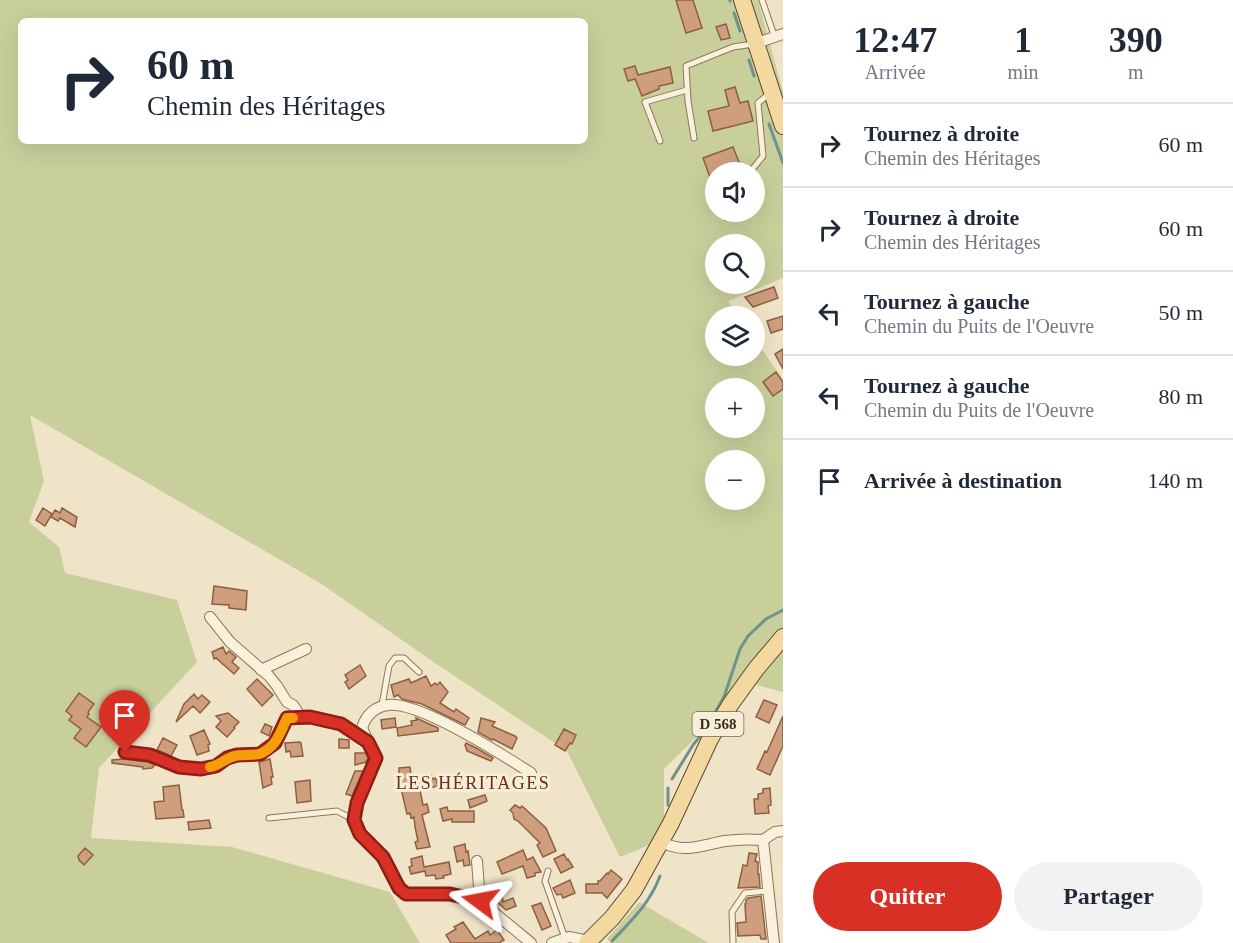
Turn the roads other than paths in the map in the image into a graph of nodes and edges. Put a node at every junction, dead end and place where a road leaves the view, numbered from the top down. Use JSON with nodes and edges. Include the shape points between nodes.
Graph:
{"nodes":[{"id":1,"x":742,"y":0,"type":"edge"},
{"id":2,"x":762,"y":0,"type":"edge"},
{"id":3,"x":779,"y":36,"type":"edge"},
{"id":4,"x":757,"y":44,"type":"junction"},
{"id":5,"x":687,"y":90,"type":"junction"},
{"id":6,"x":777,"y":90,"type":"edge"},
{"id":7,"x":783,"y":126,"type":"edge"},
{"id":8,"x":694,"y":138,"type":"dead end"},
{"id":9,"x":660,"y":141,"type":"dead end"},
{"id":10,"x":758,"y":162,"type":"edge"},
{"id":11,"x":210,"y":617,"type":"dead end"},
{"id":12,"x":783,"y":637,"type":"edge"},
{"id":13,"x":306,"y":649,"type":"dead end"},
{"id":14,"x":261,"y":670,"type":"junction"},
{"id":15,"x":419,"y":672,"type":"dead end"},
{"id":16,"x":382,"y":707,"type":"junction"},
{"id":17,"x":302,"y":717,"type":"junction"},
{"id":18,"x":368,"y":742,"type":"junction"},
{"id":19,"x":125,"y":752,"type":"dead end"},
{"id":20,"x":531,"y":773,"type":"dead end"},
{"id":21,"x":270,"y":818,"type":"dead end"},
{"id":22,"x":354,"y":820,"type":"junction"},
{"id":23,"x":783,"y":831,"type":"edge"},
{"id":24,"x":763,"y":840,"type":"junction"},
{"id":25,"x":661,"y":842,"type":"junction"},
{"id":26,"x":477,"y":861,"type":"dead end"},
{"id":27,"x":548,"y":871,"type":"dead end"},
{"id":28,"x":768,"y":891,"type":"junction"},
{"id":29,"x":480,"y":901,"type":"junction"},
{"id":30,"x":565,"y":938,"type":"junction"},
{"id":31,"x":588,"y":942,"type":"edge"},
{"id":32,"x":733,"y":942,"type":"edge"},
{"id":33,"x":531,"y":943,"type":"edge"},
{"id":34,"x":552,"y":943,"type":"edge"},
{"id":35,"x":774,"y":943,"type":"edge"}],
"edges":[{"from":1,"to":4,"type":"main road"},
{"from":2,"to":3,"type":"lane"},
{"from":3,"to":4,"type":"street"},
{"from":4,"to":5,"type":"lane","via":[[733,47],[686,66]]},
{"from":4,"to":6,"type":"main road"},
{"from":5,"to":8,"type":"lane"},
{"from":5,"to":9,"type":"lane","via":[[645,102]]},
{"from":6,"to":7,"type":"main road"},
{"from":6,"to":10,"type":"lane","via":[[758,103],[763,156]]},
{"from":11,"to":14,"type":"street"},
{"from":12,"to":25,"type":"main road","number":"D 568","via":[[724,713]]},
{"from":13,"to":14,"type":"street"},
{"from":14,"to":17,"type":"street"},
{"from":15,"to":16,"type":"lane","via":[[404,658],[395,658],[388,666]]},
{"from":16,"to":18,"type":"street","via":[[366,717],[362,728]]},
{"from":16,"to":20,"type":"street","via":[[404,706],[422,712],[475,738]]},
{"from":17,"to":18,"type":"street","via":[[341,724]]},
{"from":17,"to":19,"type":"street","via":[[287,718],[275,743],[260,754],[237,755],[201,769]]},
{"from":18,"to":22,"type":"street","via":[[376,758]]},
{"from":21,"to":22,"type":"lane","via":[[336,811]]},
{"from":22,"to":29,"type":"street","via":[[360,834],[383,857],[406,894],[450,894]]},
{"from":23,"to":24,"type":"street"},
{"from":24,"to":25,"type":"street","via":[[726,841],[682,849]]},
{"from":24,"to":28,"type":"street"},
{"from":25,"to":31,"type":"main road","number":"D 568","via":[[618,912]]},
{"from":26,"to":29,"type":"street"},
{"from":27,"to":30,"type":"lane","via":[[545,881]]},
{"from":28,"to":32,"type":"lane","via":[[745,893],[732,912]]},
{"from":28,"to":35,"type":"street"},
{"from":29,"to":33,"type":"street"},
{"from":30,"to":31,"type":"street"},
{"from":30,"to":34,"type":"street"}]}
